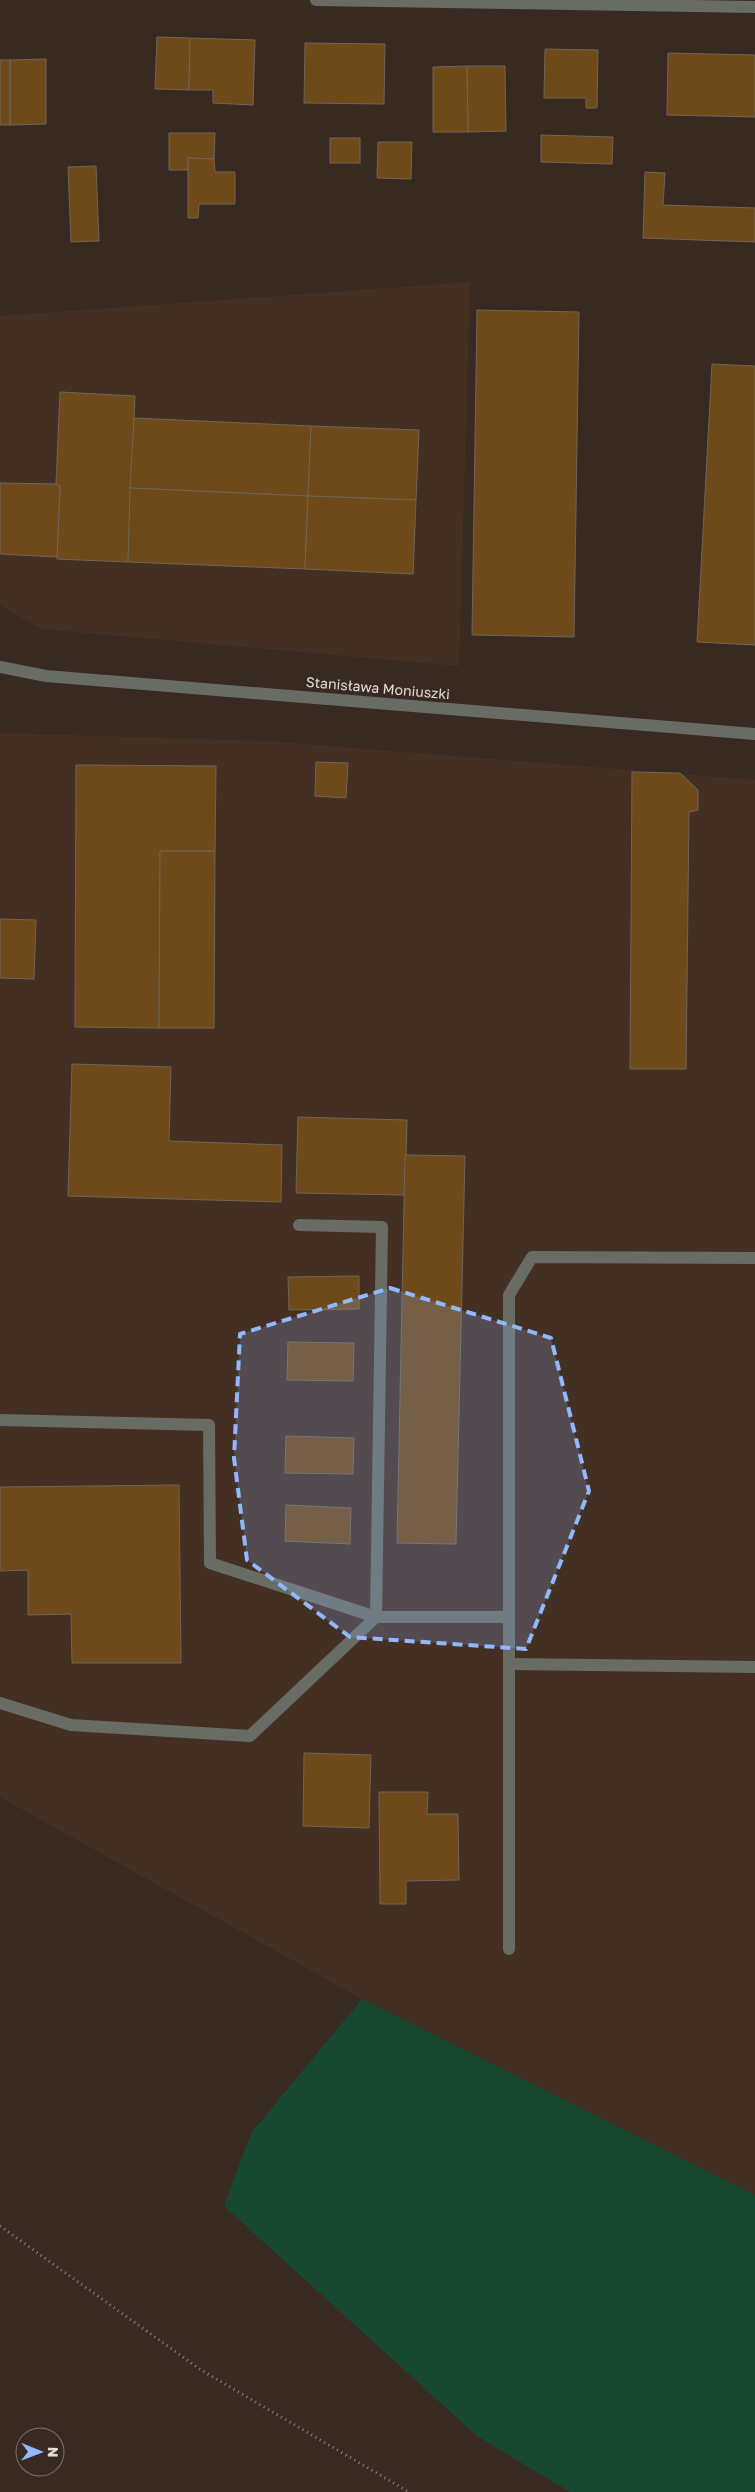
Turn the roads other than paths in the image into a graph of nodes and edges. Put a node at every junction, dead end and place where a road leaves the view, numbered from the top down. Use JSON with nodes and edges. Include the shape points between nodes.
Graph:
{"nodes":[{"id":1,"x":316,"y":0,"type":"edge"},
{"id":2,"x":755,"y":7,"type":"edge"},
{"id":3,"x":0,"y":667,"type":"edge"},
{"id":4,"x":755,"y":734,"type":"edge"},
{"id":5,"x":299,"y":1225,"type":"dead end"},
{"id":6,"x":755,"y":1258,"type":"edge"},
{"id":7,"x":0,"y":1420,"type":"edge"},
{"id":8,"x":376,"y":1617,"type":"junction"},
{"id":9,"x":509,"y":1617,"type":"junction"},
{"id":10,"x":509,"y":1664,"type":"junction"},
{"id":11,"x":755,"y":1667,"type":"edge"},
{"id":12,"x":0,"y":1703,"type":"edge"},
{"id":13,"x":509,"y":1949,"type":"dead end"}],
"edges":[{"from":1,"to":2,"type":"street"},
{"from":3,"to":4,"type":"street","name":"Stanisława Moniuszki","via":[[56,677]]},
{"from":5,"to":8,"type":"street","via":[[382,1227]]},
{"from":6,"to":9,"type":"street","via":[[532,1257],[509,1295]]},
{"from":7,"to":8,"type":"street","via":[[209,1425],[210,1563]]},
{"from":8,"to":9,"type":"street"},
{"from":8,"to":12,"type":"street","via":[[250,1736],[71,1725]]},
{"from":9,"to":10,"type":"street"},
{"from":10,"to":11,"type":"street"},
{"from":10,"to":13,"type":"street"}]}
